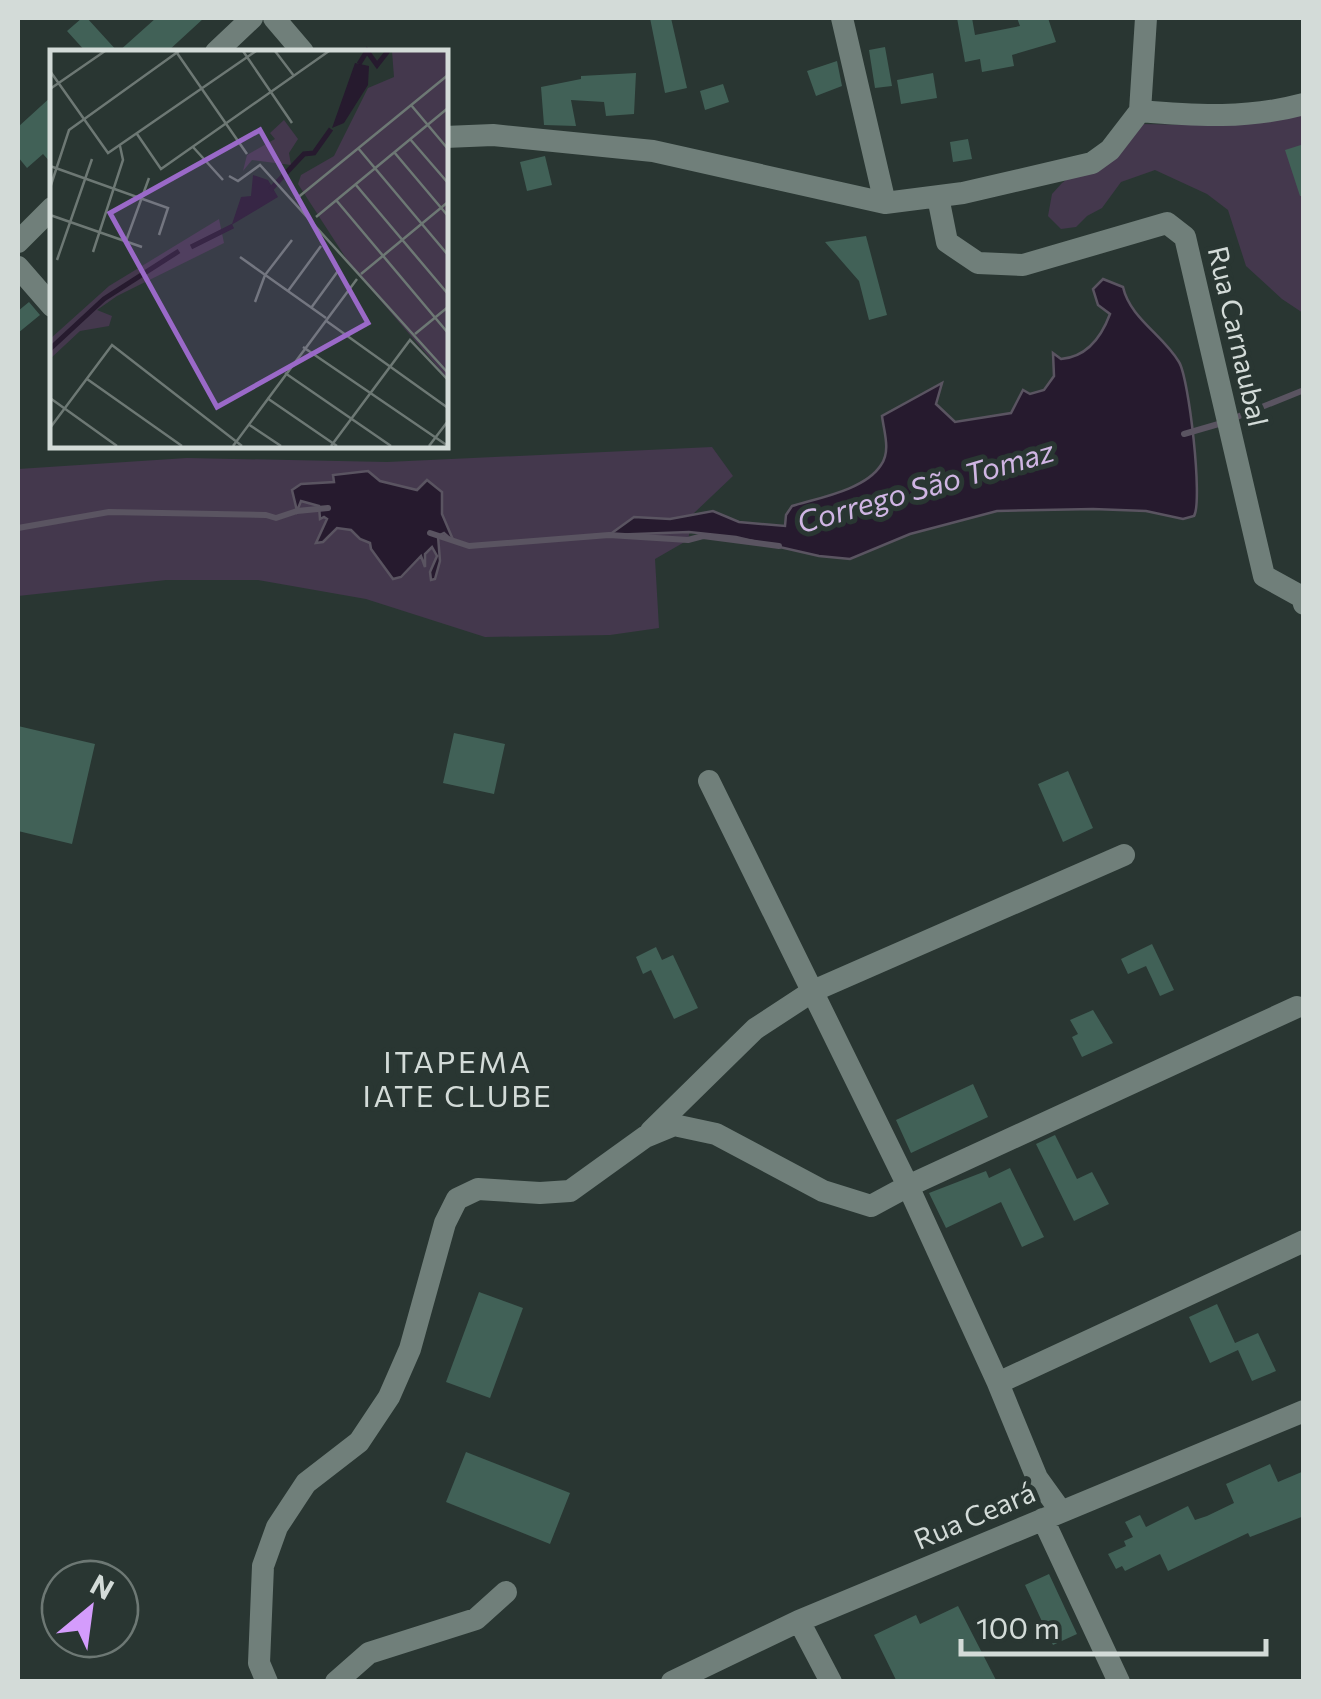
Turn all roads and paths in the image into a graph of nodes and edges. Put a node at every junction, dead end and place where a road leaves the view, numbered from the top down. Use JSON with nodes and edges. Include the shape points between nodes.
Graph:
{"nodes":[{"id":1,"x":252,"y":18,"type":"edge"},
{"id":2,"x":274,"y":18,"type":"edge"},
{"id":3,"x":842,"y":18,"type":"edge"},
{"id":4,"x":1146,"y":18,"type":"edge"},
{"id":5,"x":218,"y":50,"type":"edge"},
{"id":6,"x":301,"y":50,"type":"edge"},
{"id":7,"x":1304,"y":104,"type":"edge"},
{"id":8,"x":1140,"y":111,"type":"junction"},
{"id":9,"x":448,"y":137,"type":"edge"},
{"id":10,"x":938,"y":198,"type":"junction"},
{"id":11,"x":885,"y":203,"type":"junction"},
{"id":12,"x":50,"y":210,"type":"edge"},
{"id":13,"x":18,"y":242,"type":"edge"},
{"id":14,"x":18,"y":266,"type":"edge"},
{"id":15,"x":50,"y":304,"type":"edge"},
{"id":16,"x":1303,"y":599,"type":"edge"},
{"id":17,"x":709,"y":782,"type":"dead end"},
{"id":18,"x":1124,"y":855,"type":"dead end"},
{"id":19,"x":813,"y":991,"type":"junction"},
{"id":20,"x":1297,"y":1007,"type":"dead end"},
{"id":21,"x":645,"y":1137,"type":"junction"},
{"id":22,"x":908,"y":1186,"type":"junction"},
{"id":23,"x":1304,"y":1241,"type":"edge"},
{"id":24,"x":998,"y":1383,"type":"junction"},
{"id":25,"x":1304,"y":1411,"type":"edge"},
{"id":26,"x":1052,"y":1514,"type":"junction"},
{"id":27,"x":506,"y":1592,"type":"dead end"},
{"id":28,"x":800,"y":1621,"type":"junction"},
{"id":29,"x":267,"y":1682,"type":"edge"},
{"id":30,"x":336,"y":1682,"type":"edge"},
{"id":31,"x":672,"y":1682,"type":"edge"},
{"id":32,"x":831,"y":1682,"type":"edge"},
{"id":33,"x":1120,"y":1682,"type":"edge"}],
"edges":[{"from":1,"to":5,"type":"street"},
{"from":2,"to":6,"type":"street"},
{"from":3,"to":11,"type":"street"},
{"from":4,"to":8,"type":"street"},
{"from":7,"to":8,"type":"street","via":[[1214,118]]},
{"from":8,"to":10,"type":"street","via":[[1092,163]]},
{"from":9,"to":11,"type":"street","via":[[652,150]]},
{"from":10,"to":11,"type":"street"},
{"from":10,"to":16,"type":"street","name":"Rua Carnaubal","via":[[947,242],[978,263],[1023,265],[1166,223],[1185,236],[1264,576]]},
{"from":12,"to":13,"type":"street"},
{"from":14,"to":15,"type":"street"},
{"from":17,"to":19,"type":"street"},
{"from":18,"to":19,"type":"street"},
{"from":19,"to":21,"type":"street","via":[[756,1030]]},
{"from":19,"to":22,"type":"street"},
{"from":20,"to":22,"type":"street"},
{"from":21,"to":22,"type":"street","via":[[674,1125],[716,1134],[823,1191],[871,1206]]},
{"from":21,"to":29,"type":"street","via":[[570,1191],[478,1189],[457,1198],[389,1397],[359,1442],[306,1484],[276,1527],[263,1566],[259,1663]]},
{"from":22,"to":24,"type":"street"},
{"from":23,"to":24,"type":"street"},
{"from":24,"to":26,"type":"street"},
{"from":25,"to":26,"type":"street","name":"Rua Ceará"},
{"from":26,"to":28,"type":"street","name":"Rua Ceará"},
{"from":26,"to":33,"type":"street"},
{"from":27,"to":30,"type":"street","via":[[476,1618],[369,1653]]},
{"from":28,"to":31,"type":"street","name":"Rua Ceará"},
{"from":28,"to":32,"type":"street"}]}
